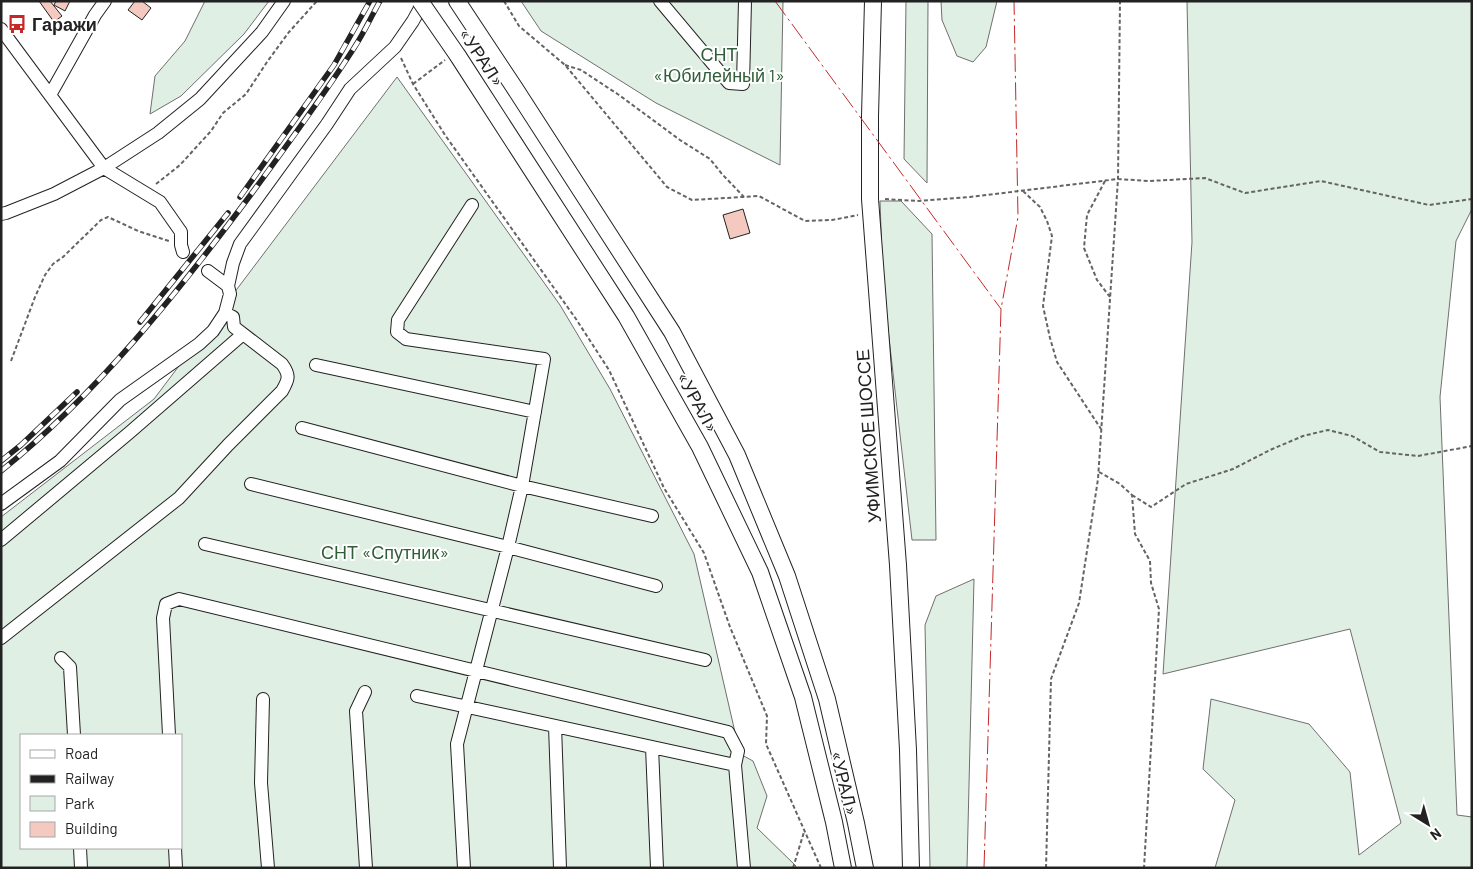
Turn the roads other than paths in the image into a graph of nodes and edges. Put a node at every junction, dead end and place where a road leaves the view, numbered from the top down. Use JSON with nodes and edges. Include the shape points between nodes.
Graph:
{"nodes":[{"id":1,"x":104,"y":1,"type":"edge"},
{"id":2,"x":284,"y":1,"type":"edge"},
{"id":3,"x":420,"y":1,"type":"edge"},
{"id":4,"x":424,"y":1,"type":"edge"},
{"id":5,"x":456,"y":1,"type":"edge"},
{"id":6,"x":660,"y":1,"type":"edge"},
{"id":7,"x":745,"y":1,"type":"edge"},
{"id":8,"x":873,"y":1,"type":"edge"},
{"id":9,"x":1,"y":29,"type":"edge"},
{"id":10,"x":50,"y":96,"type":"junction"},
{"id":11,"x":104,"y":168,"type":"junction"},
{"id":12,"x":472,"y":205,"type":"dead end"},
{"id":13,"x":1,"y":214,"type":"edge"},
{"id":14,"x":182,"y":248,"type":"road end"},
{"id":15,"x":208,"y":271,"type":"dead end"},
{"id":16,"x":228,"y":286,"type":"junction"},
{"id":17,"x":225,"y":313,"type":"junction"},
{"id":18,"x":243,"y":334,"type":"junction"},
{"id":19,"x":316,"y":365,"type":"dead end"},
{"id":20,"x":535,"y":412,"type":"junction"},
{"id":21,"x":302,"y":428,"type":"dead end"},
{"id":22,"x":251,"y":484,"type":"dead end"},
{"id":23,"x":522,"y":486,"type":"junction"},
{"id":24,"x":1,"y":504,"type":"edge"},
{"id":25,"x":652,"y":516,"type":"dead end"},
{"id":26,"x":1,"y":540,"type":"edge"},
{"id":27,"x":205,"y":544,"type":"dead end"},
{"id":28,"x":508,"y":547,"type":"junction"},
{"id":29,"x":656,"y":586,"type":"dead end"},
{"id":30,"x":492,"y":610,"type":"junction"},
{"id":31,"x":1,"y":638,"type":"edge"},
{"id":32,"x":61,"y":658,"type":"dead end"},
{"id":33,"x":706,"y":660,"type":"dead end"},
{"id":34,"x":476,"y":670,"type":"junction"},
{"id":35,"x":366,"y":692,"type":"dead end"},
{"id":36,"x":417,"y":696,"type":"dead end"},
{"id":37,"x":263,"y":700,"type":"dead end"},
{"id":38,"x":467,"y":707,"type":"junction"},
{"id":39,"x":555,"y":726,"type":"junction"},
{"id":40,"x":74,"y":734,"type":"edge"},
{"id":41,"x":169,"y":734,"type":"edge"},
{"id":42,"x":652,"y":747,"type":"junction"},
{"id":43,"x":735,"y":764,"type":"junction"},
{"id":44,"x":80,"y":849,"type":"edge"},
{"id":45,"x":175,"y":849,"type":"edge"},
{"id":46,"x":81,"y":868,"type":"edge"},
{"id":47,"x":176,"y":868,"type":"edge"},
{"id":48,"x":268,"y":868,"type":"edge"},
{"id":49,"x":366,"y":868,"type":"edge"},
{"id":50,"x":464,"y":868,"type":"edge"},
{"id":51,"x":560,"y":868,"type":"edge"},
{"id":52,"x":657,"y":868,"type":"edge"},
{"id":53,"x":744,"y":868,"type":"edge"},
{"id":54,"x":843,"y":868,"type":"edge"},
{"id":55,"x":865,"y":868,"type":"edge"},
{"id":56,"x":910,"y":868,"type":"edge"}],
"edges":[{"from":1,"to":10,"type":"street"},
{"from":2,"to":11,"type":"street","via":[[262,32],[200,99],[158,133]]},
{"from":3,"to":54,"type":"main road","name":"«УРАЛ»","bridge":true,"via":[[452,58],[626,316],[722,492],[760,572],[803,697]]},
{"from":4,"to":16,"type":"street","via":[[396,47],[350,89],[240,244]]},
{"from":5,"to":55,"type":"main road","name":"«УРАЛ»","via":[[672,332],[737,455],[787,576],[827,699]]},
{"from":6,"to":7,"type":"street","via":[[728,83],[743,84]]},
{"from":8,"to":56,"type":"main road","name":"УФИМСКОЕ ШОССЕ","via":[[871,205],[898,565],[908,750]]},
{"from":9,"to":10,"type":"street"},
{"from":10,"to":11,"type":"street"},
{"from":11,"to":13,"type":"street","via":[[54,194]]},
{"from":11,"to":14,"type":"street","via":[[160,202],[181,232]]},
{"from":12,"to":20,"type":"street","via":[[398,320],[397,332],[406,340],[544,359]]},
{"from":15,"to":16,"type":"street"},
{"from":16,"to":17,"type":"street","via":[[230,294]]},
{"from":17,"to":18,"type":"street","via":[[233,317],[234,327]]},
{"from":17,"to":24,"type":"street","via":[[214,331],[199,344],[120,400],[60,460]]},
{"from":18,"to":26,"type":"street"},
{"from":18,"to":31,"type":"street","via":[[287,371],[288,381],[282,391],[179,498]]},
{"from":19,"to":20,"type":"street"},
{"from":20,"to":23,"type":"street"},
{"from":21,"to":23,"type":"street"},
{"from":22,"to":28,"type":"street"},
{"from":23,"to":25,"type":"street"},
{"from":23,"to":28,"type":"street"},
{"from":27,"to":30,"type":"street"},
{"from":28,"to":29,"type":"street"},
{"from":28,"to":30,"type":"street"},
{"from":30,"to":33,"type":"street"},
{"from":30,"to":34,"type":"street"},
{"from":32,"to":40,"type":"street","via":[[70,668]]},
{"from":34,"to":38,"type":"street"},
{"from":34,"to":41,"type":"street","via":[[179,599],[166,604],[163,618]]},
{"from":34,"to":43,"type":"street","via":[[728,732],[738,751]]},
{"from":35,"to":49,"type":"street","via":[[356,711]]},
{"from":36,"to":38,"type":"street"},
{"from":37,"to":48,"type":"street","via":[[261,783]]},
{"from":38,"to":39,"type":"street"},
{"from":38,"to":50,"type":"street","via":[[457,744]]},
{"from":39,"to":42,"type":"street"},
{"from":39,"to":51,"type":"street"},
{"from":42,"to":43,"type":"street"},
{"from":42,"to":52,"type":"street"},
{"from":43,"to":53,"type":"street"},
{"from":44,"to":46,"type":"street"},
{"from":45,"to":47,"type":"street"}]}
